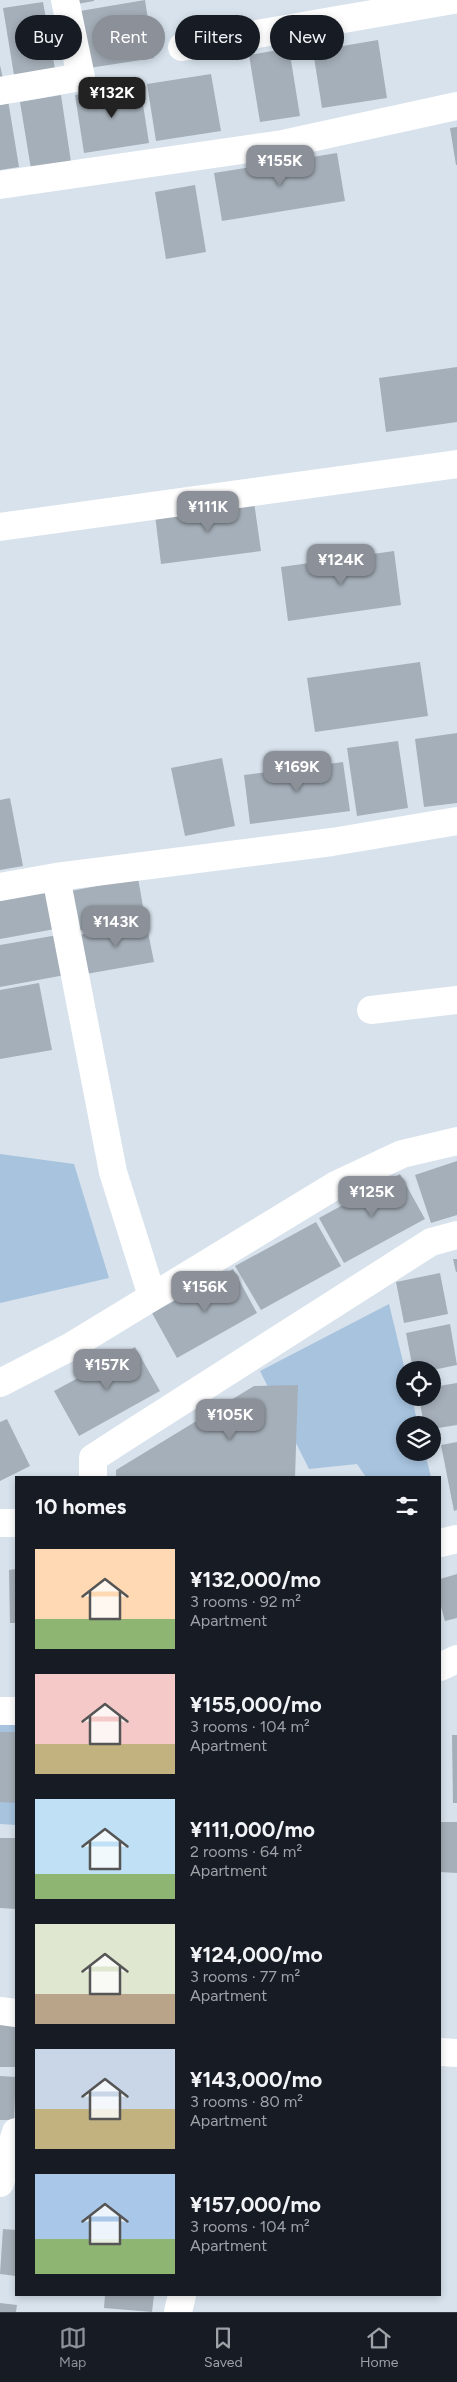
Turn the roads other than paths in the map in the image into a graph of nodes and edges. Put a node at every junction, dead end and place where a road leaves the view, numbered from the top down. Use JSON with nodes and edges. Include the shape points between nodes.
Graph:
{"nodes":[{"id":1,"x":66,"y":0,"type":"edge"},
{"id":2,"x":453,"y":0,"type":"edge"},
{"id":3,"x":260,"y":33,"type":"edge"},
{"id":4,"x":0,"y":91,"type":"edge"},
{"id":5,"x":457,"y":106,"type":"edge"},
{"id":6,"x":0,"y":185,"type":"edge"},
{"id":7,"x":457,"y":464,"type":"edge"},
{"id":8,"x":0,"y":527,"type":"edge"},
{"id":9,"x":457,"y":821,"type":"edge"},
{"id":10,"x":56,"y":877,"type":"junction"},
{"id":11,"x":0,"y":887,"type":"edge"},
{"id":12,"x":457,"y":1000,"type":"edge"},
{"id":13,"x":371,"y":1010,"type":"dead end"},
{"id":14,"x":457,"y":1141,"type":"edge"},
{"id":15,"x":457,"y":1236,"type":"edge"},
{"id":16,"x":152,"y":1296,"type":"junction"},
{"id":17,"x":0,"y":1383,"type":"edge"},
{"id":18,"x":94,"y":1476,"type":"edge"},
{"id":19,"x":0,"y":1523,"type":"edge"},
{"id":20,"x":15,"y":1523,"type":"edge"},
{"id":21,"x":457,"y":1540,"type":"edge"},
{"id":22,"x":441,"y":1544,"type":"edge"},
{"id":23,"x":457,"y":1659,"type":"edge"},
{"id":24,"x":441,"y":1667,"type":"edge"},
{"id":25,"x":0,"y":1711,"type":"edge"},
{"id":26,"x":15,"y":1711,"type":"edge"},
{"id":27,"x":0,"y":2011,"type":"edge"},
{"id":28,"x":15,"y":2012,"type":"edge"},
{"id":29,"x":441,"y":2052,"type":"edge"},
{"id":30,"x":457,"y":2053,"type":"edge"},
{"id":31,"x":15,"y":2135,"type":"edge"},
{"id":32,"x":0,"y":2183,"type":"edge"},
{"id":33,"x":182,"y":2296,"type":"edge"},
{"id":34,"x":178,"y":2312,"type":"edge"}],
"edges":[{"from":1,"to":4,"type":"street","via":[[80,77]]},
{"from":2,"to":3,"type":"street"},
{"from":5,"to":6,"type":"street","via":[[283,144]]},
{"from":7,"to":8,"type":"street"},
{"from":9,"to":10,"type":"street","via":[[332,842]]},
{"from":10,"to":11,"type":"street"},
{"from":10,"to":16,"type":"street","via":[[113,1172]]},
{"from":12,"to":13,"type":"street"},
{"from":14,"to":16,"type":"street","via":[[402,1154],[336,1185]]},
{"from":15,"to":18,"type":"street","via":[[431,1242],[120,1440],[94,1458]]},
{"from":16,"to":17,"type":"street","via":[[70,1348]]},
{"from":19,"to":20,"type":"street"},
{"from":21,"to":22,"type":"street"},
{"from":23,"to":24,"type":"street"},
{"from":25,"to":26,"type":"street"},
{"from":27,"to":28,"type":"street"},
{"from":29,"to":30,"type":"street"},
{"from":31,"to":32,"type":"street"},
{"from":33,"to":34,"type":"street"}]}
